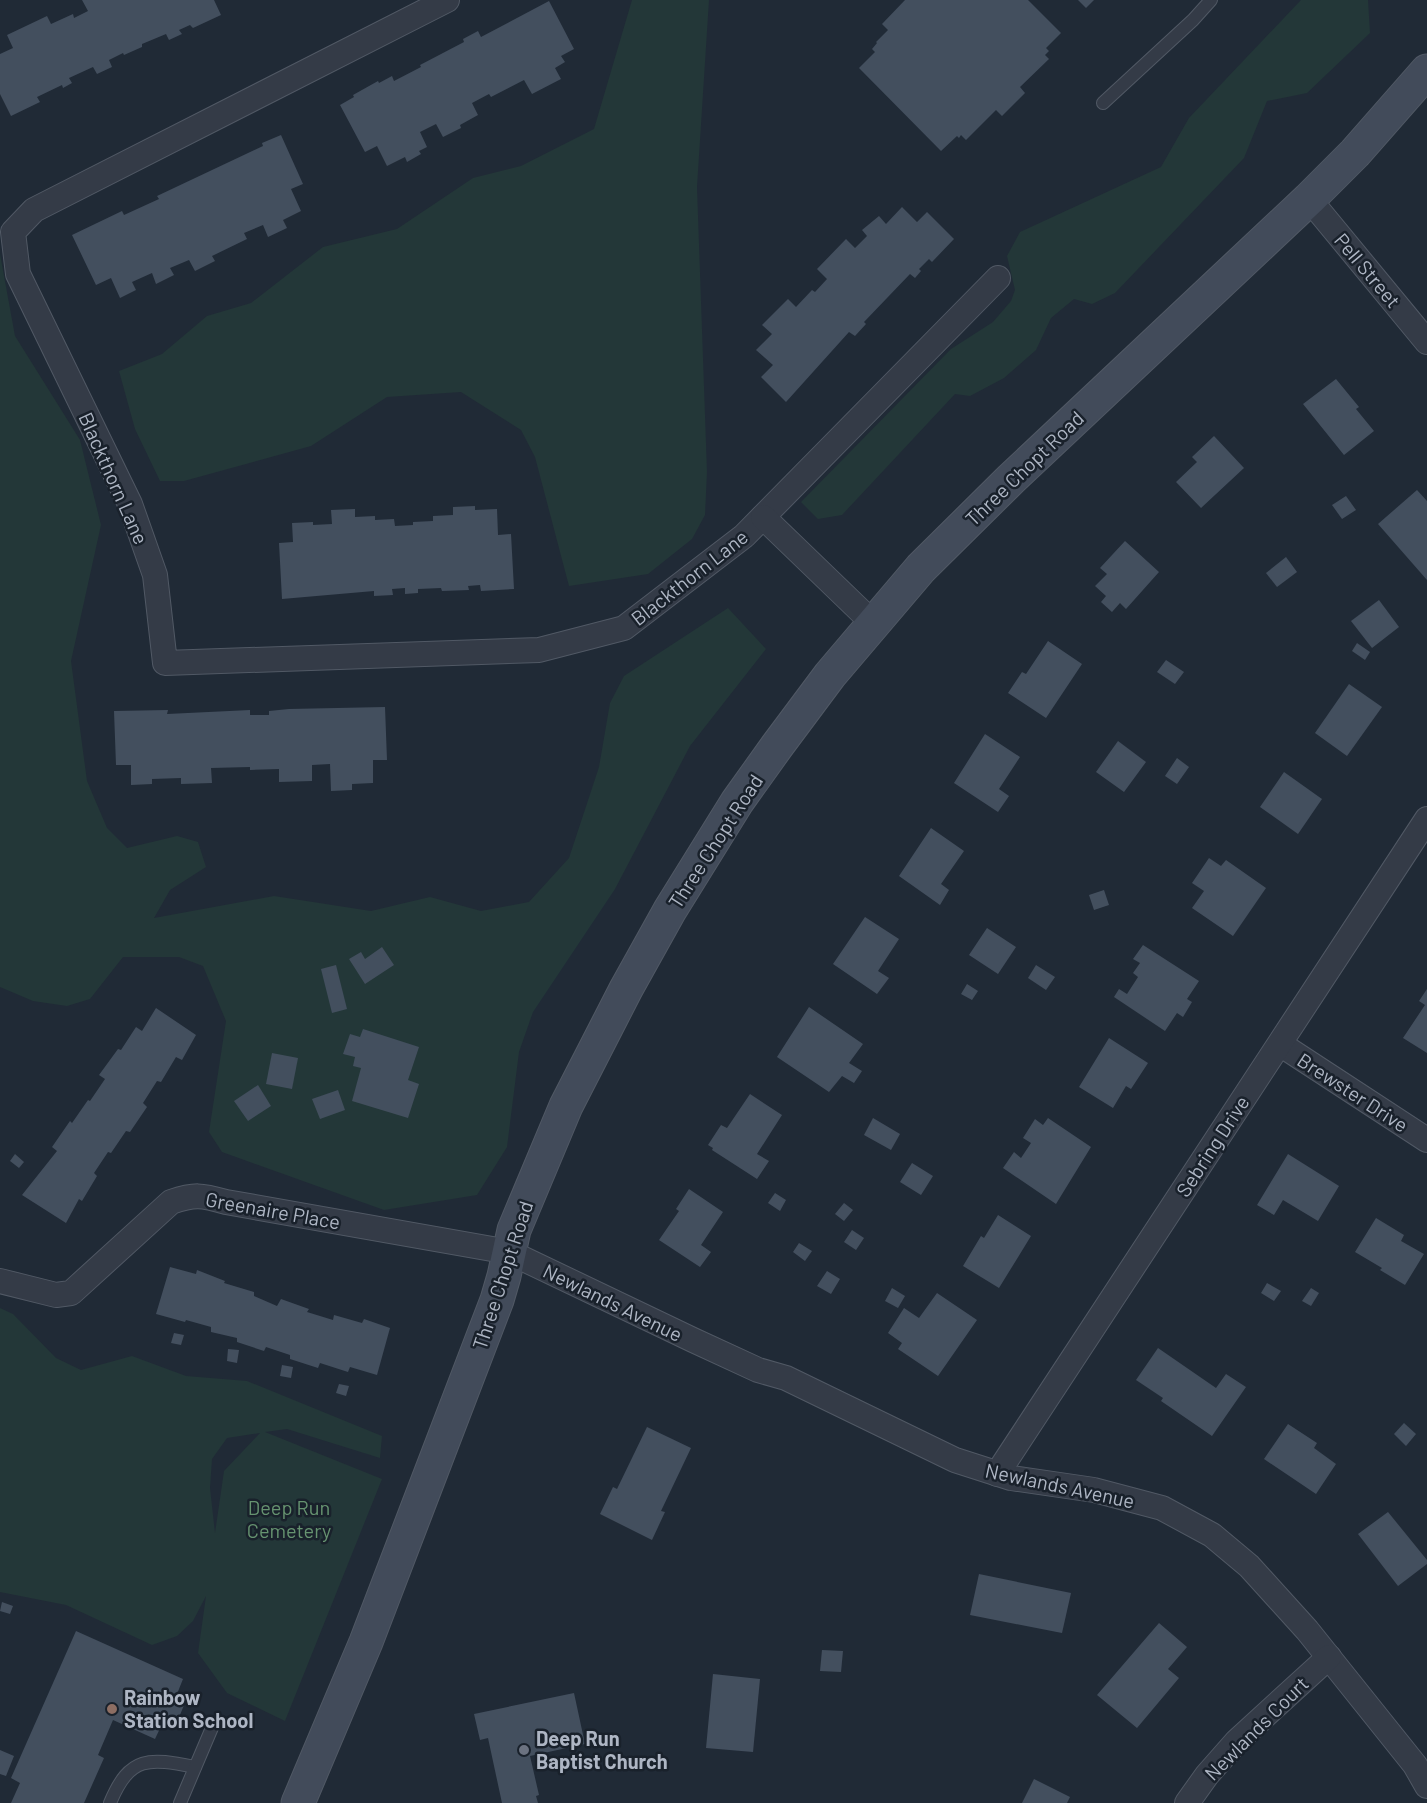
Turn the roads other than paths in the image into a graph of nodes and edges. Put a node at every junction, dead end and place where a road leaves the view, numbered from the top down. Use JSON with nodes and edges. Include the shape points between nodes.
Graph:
{"nodes":[{"id":1,"x":447,"y":0,"type":"edge"},
{"id":2,"x":1211,"y":0,"type":"edge"},
{"id":3,"x":1427,"y":71,"type":"edge"},
{"id":4,"x":1103,"y":103,"type":"dead end"},
{"id":5,"x":1309,"y":199,"type":"junction"},
{"id":6,"x":998,"y":278,"type":"dead end"},
{"id":7,"x":1427,"y":342,"type":"edge"},
{"id":8,"x":763,"y":517,"type":"junction"},
{"id":9,"x":874,"y":624,"type":"junction"},
{"id":10,"x":1427,"y":819,"type":"edge"},
{"id":11,"x":1280,"y":1044,"type":"junction"},
{"id":12,"x":1427,"y":1140,"type":"edge"},
{"id":13,"x":509,"y":1252,"type":"junction"},
{"id":14,"x":0,"y":1281,"type":"edge"},
{"id":15,"x":997,"y":1474,"type":"junction"},
{"id":16,"x":1329,"y":1657,"type":"junction"},
{"id":17,"x":214,"y":1723,"type":"dead end"},
{"id":18,"x":195,"y":1767,"type":"junction"},
{"id":19,"x":1427,"y":1786,"type":"edge"},
{"id":20,"x":110,"y":1803,"type":"edge"},
{"id":21,"x":180,"y":1803,"type":"edge"},
{"id":22,"x":298,"y":1803,"type":"edge"},
{"id":23,"x":1187,"y":1803,"type":"edge"}],
"edges":[{"from":1,"to":8,"type":"street","name":"Blackthorn Lane","via":[[34,210],[13,232],[18,274],[130,504],[155,575],[165,663],[539,650],[624,628]]},
{"from":2,"to":4,"type":"lane","via":[[1194,21]]},
{"from":3,"to":5,"type":"main road","name":"Three Chopt Road"},
{"from":5,"to":7,"type":"street","name":"Pell Street"},
{"from":5,"to":9,"type":"main road","name":"Three Chopt Road","via":[[1011,479],[921,568]]},
{"from":6,"to":8,"type":"street","name":"Blackthorn Lane"},
{"from":8,"to":9,"type":"street","name":"Blackthorn Lane"},
{"from":9,"to":13,"type":"main road","name":"Three Chopt Road","via":[[830,675],[737,802],[670,910],[567,1106],[514,1230]]},
{"from":10,"to":11,"type":"street","name":"Sebring Drive"},
{"from":11,"to":12,"type":"street","name":"Brewster Drive"},
{"from":11,"to":15,"type":"street","name":"Sebring Drive"},
{"from":13,"to":14,"type":"street","name":"Greenaire Place","via":[[202,1195],[171,1202],[71,1293],[56,1295]]},
{"from":13,"to":15,"type":"street","name":"Newlands Avenue","via":[[955,1460]]},
{"from":13,"to":22,"type":"main road","name":"Three Chopt Road","via":[[488,1322],[370,1631]]},
{"from":15,"to":16,"type":"street","name":"Newlands Avenue","via":[[1094,1490],[1162,1508],[1212,1535],[1249,1566]]},
{"from":16,"to":19,"type":"street","name":"Newlands Avenue","via":[[1415,1765]]},
{"from":16,"to":23,"type":"street","name":"Newlands Court","via":[[1237,1741]]},
{"from":17,"to":18,"type":"lane"},
{"from":18,"to":20,"type":"lane","via":[[162,1761],[140,1764],[127,1772]]},
{"from":18,"to":21,"type":"lane"}]}
